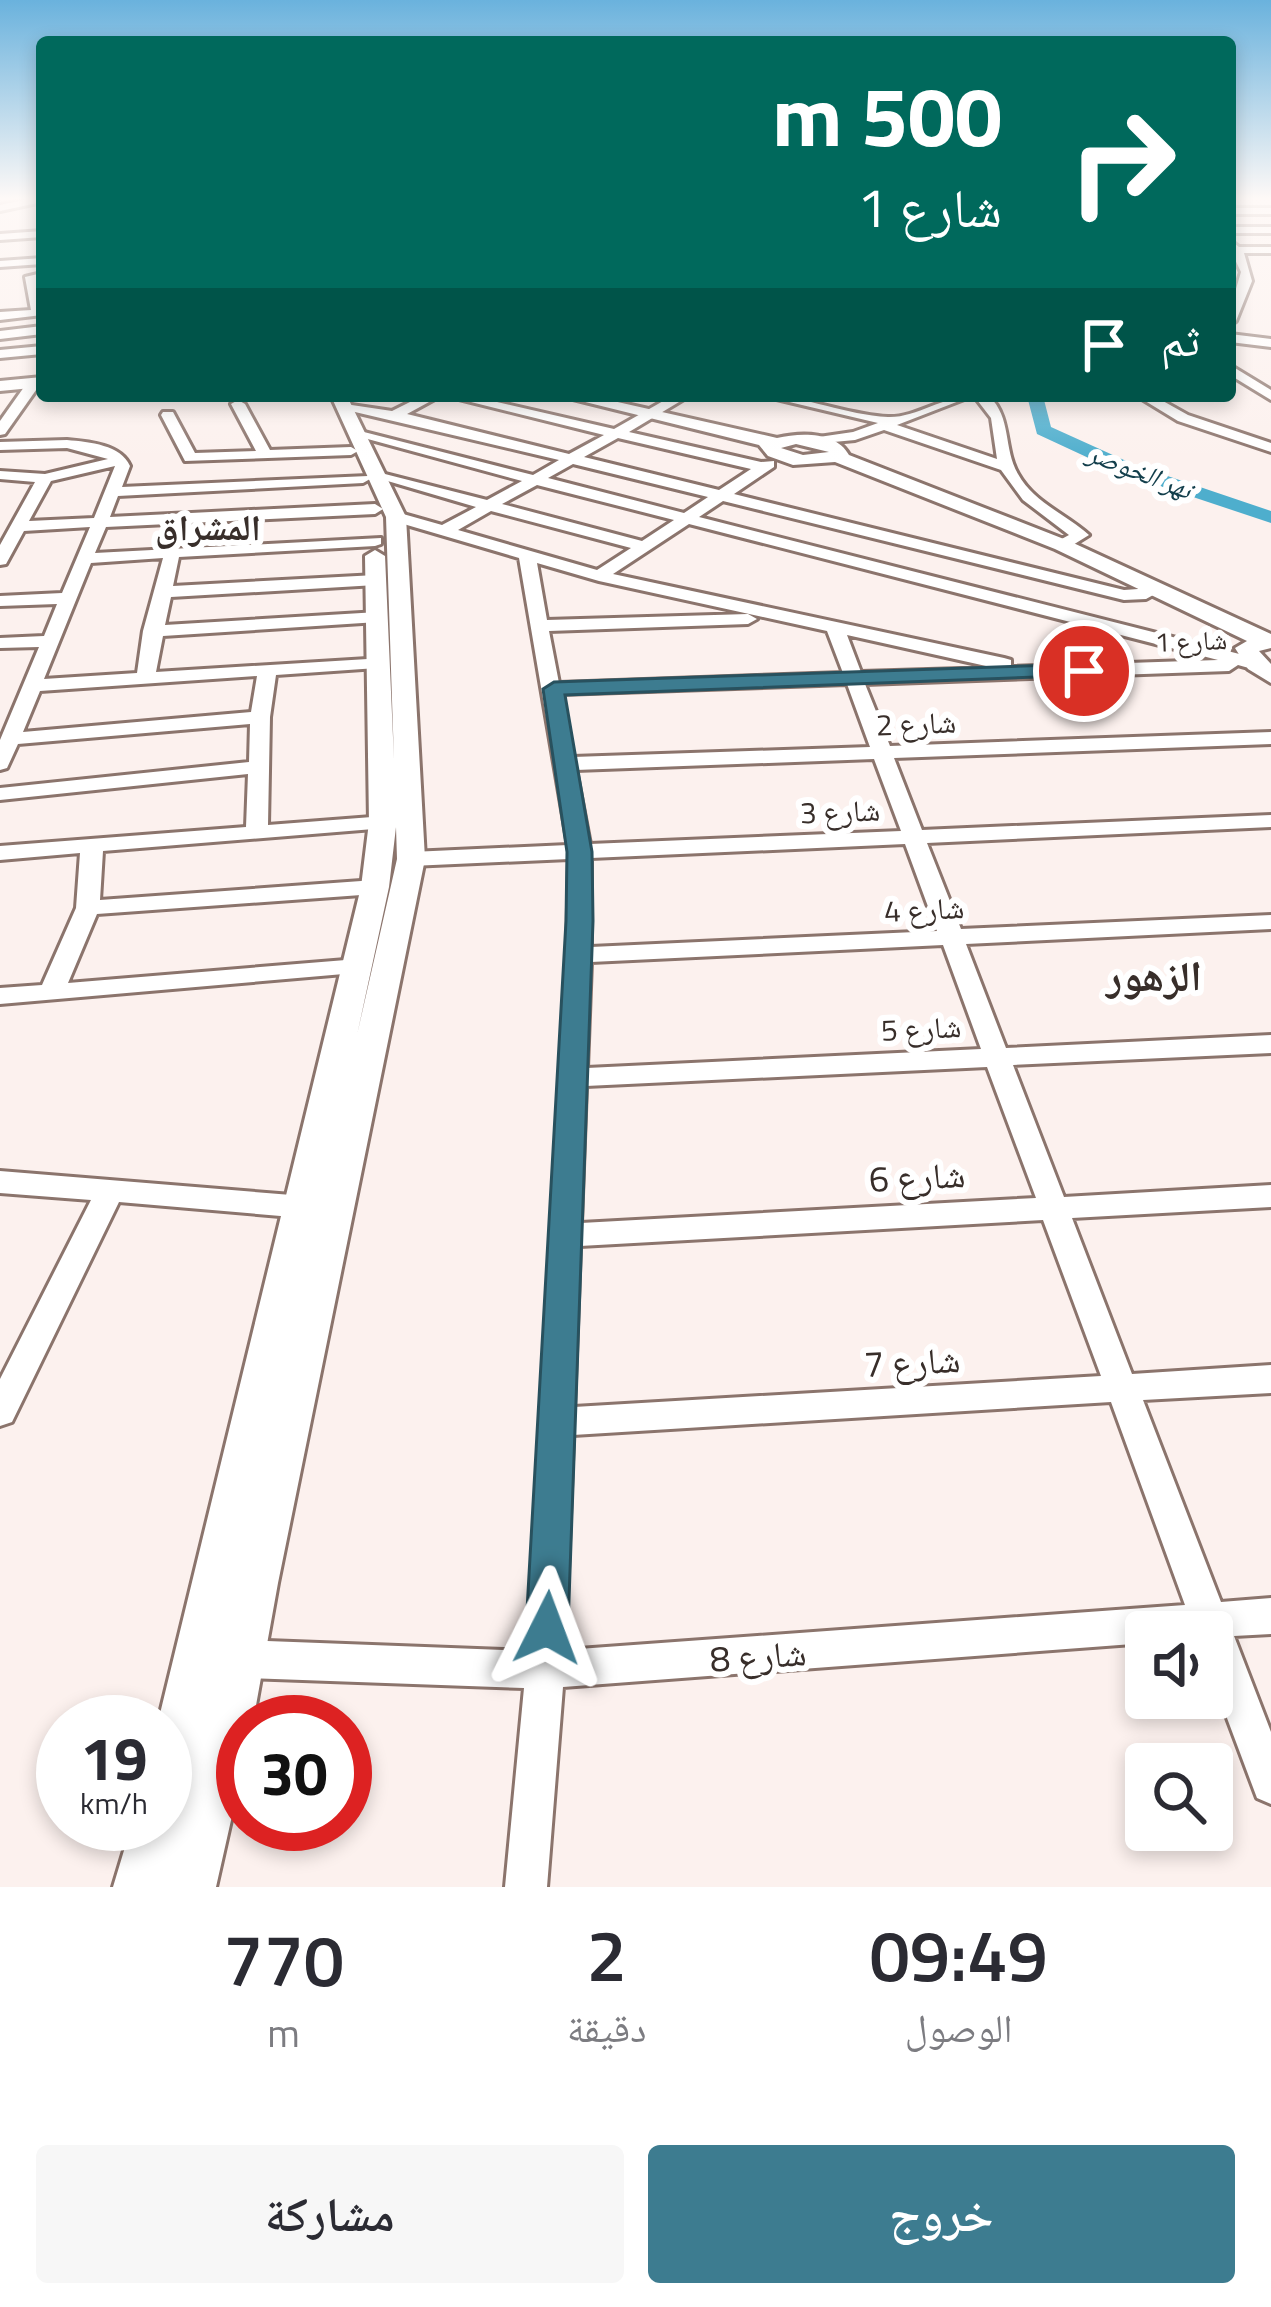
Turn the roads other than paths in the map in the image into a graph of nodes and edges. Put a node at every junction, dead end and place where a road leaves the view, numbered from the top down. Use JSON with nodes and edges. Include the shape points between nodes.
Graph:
{"nodes":[{"id":1,"x":36,"y":312,"type":"edge"},
{"id":2,"x":0,"y":316,"type":"edge"},
{"id":3,"x":36,"y":331,"type":"edge"},
{"id":4,"x":0,"y":335,"type":"edge"},
{"id":5,"x":1236,"y":339,"type":"edge"},
{"id":6,"x":1271,"y":343,"type":"edge"},
{"id":7,"x":36,"y":351,"type":"edge"},
{"id":8,"x":0,"y":354,"type":"edge"},
{"id":9,"x":1236,"y":373,"type":"edge"},
{"id":10,"x":36,"y":380,"type":"edge"},
{"id":11,"x":0,"y":382,"type":"edge"},
{"id":12,"x":36,"y":384,"type":"edge"},
{"id":13,"x":1271,"y":396,"type":"edge"},
{"id":14,"x":334,"y":402,"type":"edge"},
{"id":15,"x":337,"y":402,"type":"edge"},
{"id":16,"x":421,"y":402,"type":"edge"},
{"id":17,"x":482,"y":402,"type":"edge"},
{"id":18,"x":595,"y":402,"type":"edge"},
{"id":19,"x":671,"y":402,"type":"edge"},
{"id":20,"x":796,"y":402,"type":"edge"},
{"id":21,"x":949,"y":402,"type":"edge"},
{"id":22,"x":987,"y":402,"type":"edge"},
{"id":23,"x":1155,"y":402,"type":"edge"},
{"id":24,"x":1171,"y":402,"type":"edge"},
{"id":25,"x":238,"y":404,"type":"dead end"},
{"id":26,"x":648,"y":414,"type":"junction"},
{"id":27,"x":168,"y":415,"type":"dead end"},
{"id":28,"x":394,"y":415,"type":"junction"},
{"id":29,"x":890,"y":424,"type":"junction"},
{"id":30,"x":0,"y":431,"type":"edge"},
{"id":31,"x":617,"y":431,"type":"junction"},
{"id":32,"x":855,"y":436,"type":"junction"},
{"id":33,"x":1267,"y":440,"type":"edge"},
{"id":34,"x":817,"y":441,"type":"junction"},
{"id":35,"x":356,"y":443,"type":"junction"},
{"id":36,"x":0,"y":446,"type":"edge"},
{"id":37,"x":776,"y":450,"type":"junction"},
{"id":38,"x":838,"y":453,"type":"junction"},
{"id":39,"x":266,"y":456,"type":"junction"},
{"id":40,"x":569,"y":459,"type":"junction"},
{"id":41,"x":121,"y":460,"type":"junction"},
{"id":42,"x":762,"y":467,"type":"junction"},
{"id":43,"x":1007,"y":467,"type":"junction"},
{"id":44,"x":0,"y":475,"type":"edge"},
{"id":45,"x":45,"y":478,"type":"junction"},
{"id":46,"x":372,"y":478,"type":"junction"},
{"id":47,"x":533,"y":480,"type":"junction"},
{"id":48,"x":113,"y":493,"type":"junction"},
{"id":49,"x":716,"y":496,"type":"junction"},
{"id":50,"x":488,"y":506,"type":"junction"},
{"id":51,"x":385,"y":513,"type":"junction"},
{"id":52,"x":685,"y":516,"type":"junction"},
{"id":53,"x":102,"y":523,"type":"junction"},
{"id":54,"x":19,"y":526,"type":"junction"},
{"id":55,"x":444,"y":531,"type":"junction"},
{"id":56,"x":375,"y":541,"type":"junction"},
{"id":57,"x":1062,"y":545,"type":"junction"},
{"id":58,"x":644,"y":546,"type":"junction"},
{"id":59,"x":172,"y":553,"type":"junction"},
{"id":60,"x":527,"y":556,"type":"junction"},
{"id":61,"x":87,"y":558,"type":"junction"},
{"id":62,"x":0,"y":560,"type":"edge"},
{"id":63,"x":599,"y":576,"type":"junction"},
{"id":64,"x":376,"y":580,"type":"junction"},
{"id":65,"x":1147,"y":585,"type":"junction"},
{"id":66,"x":162,"y":592,"type":"junction"},
{"id":67,"x":69,"y":598,"type":"junction"},
{"id":68,"x":0,"y":601,"type":"edge"},
{"id":69,"x":377,"y":617,"type":"junction"},
{"id":70,"x":788,"y":618,"type":"junction"},
{"id":71,"x":541,"y":626,"type":"junction"},
{"id":72,"x":836,"y":628,"type":"junction"},
{"id":73,"x":152,"y":632,"type":"junction"},
{"id":74,"x":49,"y":641,"type":"junction"},
{"id":75,"x":0,"y":643,"type":"edge"},
{"id":76,"x":1266,"y":656,"type":"edge"},
{"id":77,"x":377,"y":662,"type":"junction"},
{"id":78,"x":268,"y":669,"type":"junction"},
{"id":79,"x":1041,"y":672,"type":"junction"},
{"id":80,"x":145,"y":678,"type":"junction"},
{"id":81,"x":854,"y":678,"type":"junction"},
{"id":82,"x":32,"y":686,"type":"junction"},
{"id":83,"x":554,"y":689,"type":"junction"},
{"id":84,"x":260,"y":717,"type":"junction"},
{"id":85,"x":1271,"y":738,"type":"edge"},
{"id":86,"x":11,"y":739,"type":"junction"},
{"id":87,"x":883,"y":754,"type":"junction"},
{"id":88,"x":0,"y":764,"type":"edge"},
{"id":89,"x":563,"y":764,"type":"junction"},
{"id":90,"x":259,"y":767,"type":"junction"},
{"id":91,"x":0,"y":794,"type":"edge"},
{"id":92,"x":1271,"y":820,"type":"edge"},
{"id":93,"x":257,"y":831,"type":"junction"},
{"id":94,"x":400,"y":834,"type":"junction"},
{"id":95,"x":914,"y":838,"type":"junction"},
{"id":96,"x":92,"y":847,"type":"junction"},
{"id":97,"x":580,"y":852,"type":"junction"},
{"id":98,"x":0,"y":853,"type":"edge"},
{"id":99,"x":375,"y":887,"type":"junction"},
{"id":100,"x":88,"y":908,"type":"junction"},
{"id":101,"x":1271,"y":922,"type":"edge"},
{"id":102,"x":952,"y":938,"type":"junction"},
{"id":103,"x":579,"y":956,"type":"junction"},
{"id":104,"x":358,"y":967,"type":"junction"},
{"id":105,"x":51,"y":992,"type":"junction"},
{"id":106,"x":0,"y":997,"type":"edge"},
{"id":107,"x":1271,"y":1044,"type":"edge"},
{"id":108,"x":998,"y":1058,"type":"junction"},
{"id":109,"x":574,"y":1078,"type":"junction"},
{"id":110,"x":0,"y":1182,"type":"edge"},
{"id":111,"x":110,"y":1192,"type":"junction"},
{"id":112,"x":1271,"y":1196,"type":"edge"},
{"id":113,"x":304,"y":1207,"type":"junction"},
{"id":114,"x":1054,"y":1208,"type":"junction"},
{"id":115,"x":567,"y":1235,"type":"junction"},
{"id":116,"x":1271,"y":1379,"type":"edge"},
{"id":117,"x":1122,"y":1388,"type":"junction"},
{"id":118,"x":0,"y":1412,"type":"edge"},
{"id":119,"x":557,"y":1422,"type":"junction"},
{"id":120,"x":1206,"y":1611,"type":"edge"},
{"id":121,"x":1271,"y":1616,"type":"edge"},
{"id":122,"x":1233,"y":1620,"type":"edge"},
{"id":123,"x":1125,"y":1629,"type":"edge"},
{"id":124,"x":244,"y":1659,"type":"junction"},
{"id":125,"x":545,"y":1670,"type":"junction"},
{"id":126,"x":1233,"y":1684,"type":"edge"},
{"id":127,"x":188,"y":1695,"type":"edge"},
{"id":128,"x":1271,"y":1784,"type":"edge"},
{"id":129,"x":150,"y":1851,"type":"edge"},
{"id":130,"x":140,"y":1887,"type":"edge"},
{"id":131,"x":188,"y":1887,"type":"edge"},
{"id":132,"x":526,"y":1887,"type":"edge"}],
"edges":[{"from":1,"to":2,"type":"street"},
{"from":3,"to":4,"type":"street"},
{"from":5,"to":6,"type":"street"},
{"from":7,"to":8,"type":"street"},
{"from":9,"to":13,"type":"street"},
{"from":10,"to":11,"type":"main road"},
{"from":12,"to":30,"type":"street"},
{"from":14,"to":35,"type":"main road"},
{"from":15,"to":28,"type":"street"},
{"from":16,"to":28,"type":"street"},
{"from":17,"to":31,"type":"street"},
{"from":18,"to":26,"type":"main road"},
{"from":19,"to":26,"type":"street"},
{"from":20,"to":29,"type":"street"},
{"from":21,"to":29,"type":"street"},
{"from":22,"to":43,"type":"street","via":[[998,414]]},
{"from":23,"to":33,"type":"street","via":[[1183,418]]},
{"from":24,"to":33,"type":"street"},
{"from":25,"to":39,"type":"street"},
{"from":26,"to":31,"type":"street"},
{"from":26,"to":37,"type":"main road"},
{"from":27,"to":39,"type":"street","via":[[190,458]]},
{"from":28,"to":40,"type":"street"},
{"from":29,"to":32,"type":"street"},
{"from":29,"to":43,"type":"street"},
{"from":31,"to":40,"type":"street"},
{"from":31,"to":42,"type":"street"},
{"from":32,"to":34,"type":"street"},
{"from":32,"to":38,"type":"street"},
{"from":34,"to":37,"type":"main road"},
{"from":34,"to":38,"type":"main road"},
{"from":35,"to":39,"type":"street"},
{"from":35,"to":46,"type":"main road"},
{"from":35,"to":47,"type":"street"},
{"from":36,"to":41,"type":"street","via":[[84,447]]},
{"from":37,"to":38,"type":"main road"},
{"from":37,"to":42,"type":"street"},
{"from":38,"to":57,"type":"main road"},
{"from":40,"to":47,"type":"street"},
{"from":40,"to":49,"type":"street"},
{"from":41,"to":45,"type":"street"},
{"from":41,"to":48,"type":"street"},
{"from":42,"to":49,"type":"street"},
{"from":43,"to":57,"type":"street","via":[[1022,492],[1082,536]]},
{"from":44,"to":45,"type":"street"},
{"from":45,"to":54,"type":"street"},
{"from":46,"to":48,"type":"street"},
{"from":46,"to":50,"type":"street"},
{"from":46,"to":51,"type":"main road"},
{"from":47,"to":50,"type":"street"},
{"from":47,"to":52,"type":"street"},
{"from":48,"to":53,"type":"street"},
{"from":49,"to":52,"type":"street"},
{"from":49,"to":65,"type":"street","via":[[1124,595],[1146,594]]},
{"from":50,"to":55,"type":"street"},
{"from":50,"to":58,"type":"street"},
{"from":51,"to":53,"type":"street"},
{"from":51,"to":55,"type":"street"},
{"from":51,"to":56,"type":"main road"},
{"from":51,"to":94,"type":"main road"},
{"from":52,"to":58,"type":"street"},
{"from":52,"to":76,"type":"street"},
{"from":53,"to":54,"type":"street"},
{"from":53,"to":61,"type":"street"},
{"from":54,"to":62,"type":"street"},
{"from":55,"to":60,"type":"street"},
{"from":56,"to":59,"type":"street"},
{"from":56,"to":64,"type":"main road"},
{"from":57,"to":65,"type":"main road"},
{"from":58,"to":63,"type":"street"},
{"from":59,"to":61,"type":"street"},
{"from":59,"to":66,"type":"street"},
{"from":60,"to":63,"type":"street"},
{"from":60,"to":71,"type":"street"},
{"from":61,"to":67,"type":"street"},
{"from":63,"to":70,"type":"street"},
{"from":64,"to":66,"type":"street"},
{"from":64,"to":69,"type":"main road"},
{"from":65,"to":76,"type":"main road"},
{"from":66,"to":73,"type":"street"},
{"from":67,"to":68,"type":"street"},
{"from":67,"to":74,"type":"street"},
{"from":69,"to":73,"type":"street"},
{"from":69,"to":77,"type":"main road"},
{"from":70,"to":71,"type":"street"},
{"from":70,"to":72,"type":"street"},
{"from":71,"to":83,"type":"street"},
{"from":72,"to":79,"type":"street"},
{"from":72,"to":81,"type":"street"},
{"from":73,"to":80,"type":"street"},
{"from":74,"to":75,"type":"street"},
{"from":74,"to":82,"type":"street"},
{"from":76,"to":79,"type":"street","name":"شارع 1"},
{"from":77,"to":78,"type":"street"},
{"from":77,"to":94,"type":"main road"},
{"from":78,"to":80,"type":"street"},
{"from":78,"to":84,"type":"street"},
{"from":79,"to":81,"type":"street","name":"شارع 1"},
{"from":80,"to":82,"type":"street"},
{"from":81,"to":83,"type":"street","name":"شارع 1"},
{"from":81,"to":87,"type":"street"},
{"from":82,"to":86,"type":"street"},
{"from":83,"to":89,"type":"street"},
{"from":84,"to":86,"type":"street"},
{"from":84,"to":90,"type":"street"},
{"from":85,"to":87,"type":"street","name":"شارع 2"},
{"from":86,"to":88,"type":"street"},
{"from":87,"to":89,"type":"street","name":"شارع 2"},
{"from":87,"to":95,"type":"street"},
{"from":89,"to":97,"type":"street"},
{"from":90,"to":91,"type":"street"},
{"from":90,"to":93,"type":"street"},
{"from":92,"to":95,"type":"street","name":"شارع 3"},
{"from":93,"to":94,"type":"street","name":"شارع 3"},
{"from":93,"to":96,"type":"street","name":"شارع 3"},
{"from":94,"to":97,"type":"street","name":"شارع 3"},
{"from":94,"to":99,"type":"main road"},
{"from":94,"to":124,"type":"main road"},
{"from":95,"to":97,"type":"street","name":"شارع 3"},
{"from":95,"to":102,"type":"street"},
{"from":96,"to":98,"type":"street","name":"شارع 3"},
{"from":96,"to":100,"type":"street"},
{"from":97,"to":103,"type":"street"},
{"from":99,"to":100,"type":"street"},
{"from":99,"to":104,"type":"main road"},
{"from":100,"to":105,"type":"street"},
{"from":101,"to":102,"type":"street","name":"شارع 4"},
{"from":102,"to":103,"type":"street","name":"شارع 4"},
{"from":102,"to":108,"type":"street"},
{"from":103,"to":109,"type":"street"},
{"from":104,"to":105,"type":"street"},
{"from":104,"to":113,"type":"main road"},
{"from":105,"to":106,"type":"street"},
{"from":107,"to":108,"type":"street","name":"شارع 5"},
{"from":108,"to":109,"type":"street","name":"شارع 5"},
{"from":108,"to":114,"type":"street"},
{"from":109,"to":115,"type":"street"},
{"from":110,"to":111,"type":"street"},
{"from":111,"to":113,"type":"street"},
{"from":111,"to":118,"type":"street"},
{"from":112,"to":114,"type":"street","name":"شارع 6"},
{"from":113,"to":127,"type":"main road"},
{"from":114,"to":115,"type":"street","name":"شارع 6"},
{"from":114,"to":117,"type":"street"},
{"from":115,"to":119,"type":"street"},
{"from":116,"to":117,"type":"street","name":"شارع 7"},
{"from":117,"to":119,"type":"street","name":"شارع 7"},
{"from":117,"to":120,"type":"street"},
{"from":119,"to":125,"type":"street"},
{"from":121,"to":122,"type":"street","name":"شارع 8"},
{"from":123,"to":125,"type":"street","name":"شارع 8"},
{"from":124,"to":125,"type":"street","name":"شارع 8"},
{"from":124,"to":131,"type":"main road"},
{"from":125,"to":132,"type":"street"},
{"from":126,"to":128,"type":"street"},
{"from":129,"to":130,"type":"main road"}]}
